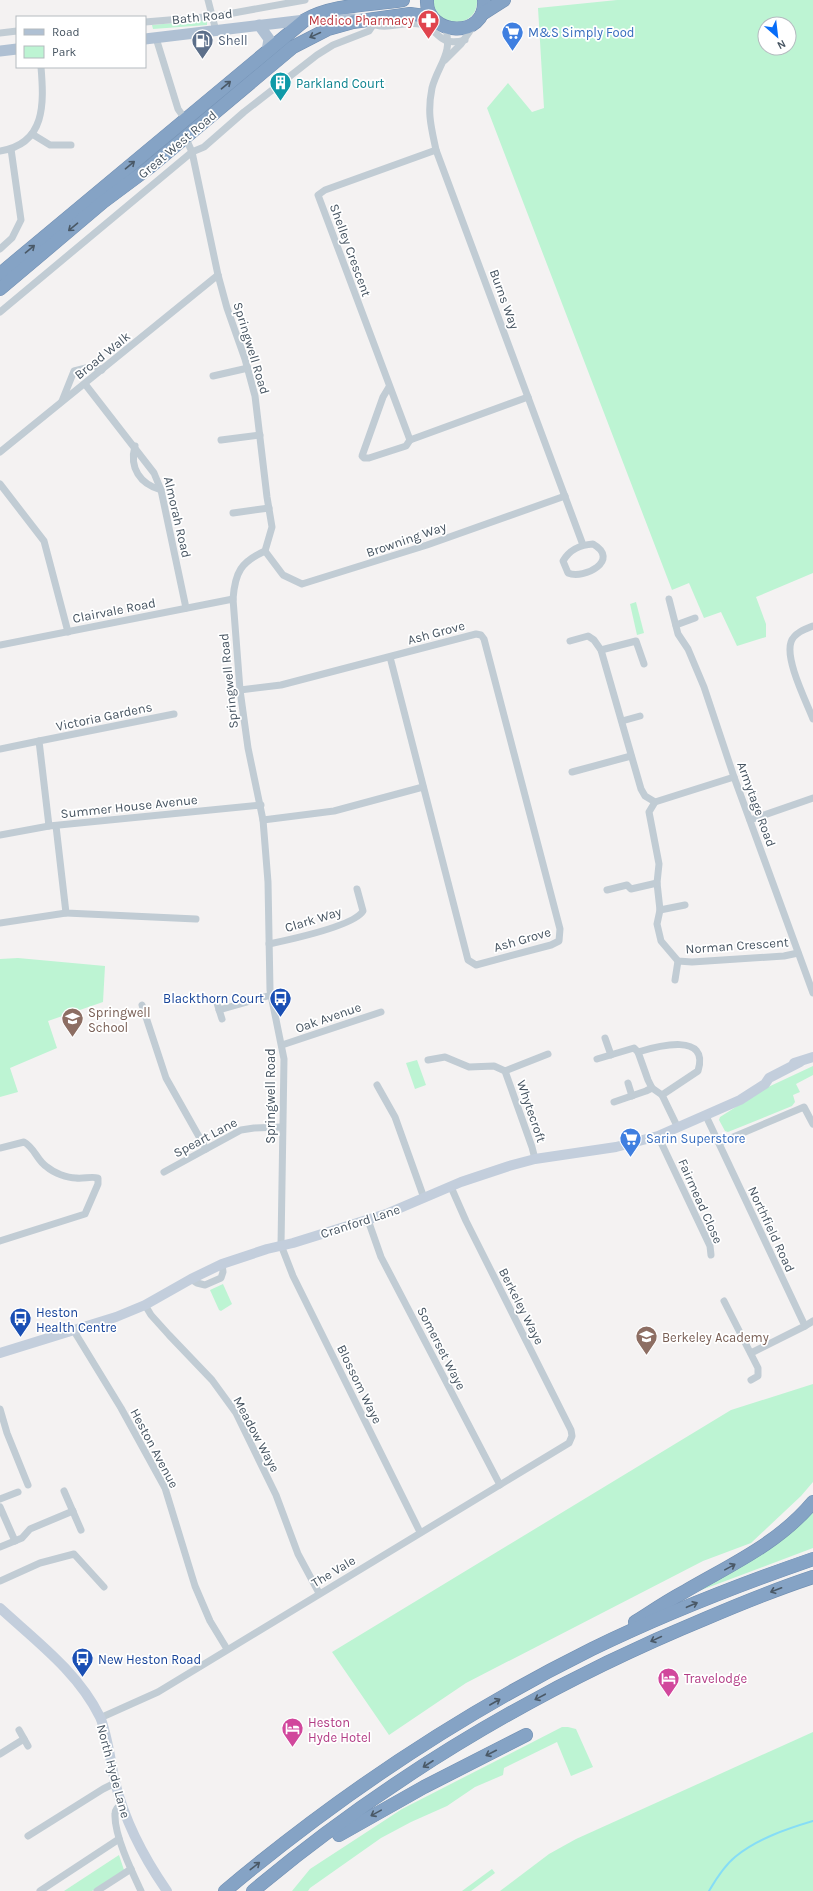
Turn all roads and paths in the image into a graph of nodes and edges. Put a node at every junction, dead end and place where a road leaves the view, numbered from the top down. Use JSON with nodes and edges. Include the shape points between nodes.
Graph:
{"nodes":[{"id":1,"x":208,"y":0,"type":"edge"},
{"id":2,"x":305,"y":0,"type":"edge"},
{"id":3,"x":427,"y":0,"type":"edge"},
{"id":4,"x":484,"y":0,"type":"edge"},
{"id":5,"x":504,"y":0,"type":"edge"},
{"id":6,"x":395,"y":1,"type":"edge"},
{"id":7,"x":372,"y":2,"type":"edge"},
{"id":8,"x":212,"y":16,"type":"junction"},
{"id":9,"x":432,"y":17,"type":"junction"},
{"id":10,"x":478,"y":19,"type":"junction"},
{"id":11,"x":305,"y":20,"type":"junction"},
{"id":12,"x":146,"y":22,"type":"edge"},
{"id":13,"x":369,"y":22,"type":"junction"},
{"id":14,"x":259,"y":25,"type":"junction"},
{"id":15,"x":445,"y":26,"type":"junction"},
{"id":16,"x":16,"y":31,"type":"edge"},
{"id":17,"x":216,"y":31,"type":"junction"},
{"id":18,"x":0,"y":33,"type":"edge"},
{"id":19,"x":150,"y":39,"type":"edge"},
{"id":20,"x":464,"y":40,"type":"junction"},
{"id":21,"x":445,"y":41,"type":"junction"},
{"id":22,"x":16,"y":49,"type":"edge"},
{"id":23,"x":0,"y":51,"type":"edge"},
{"id":24,"x":267,"y":51,"type":"junction"},
{"id":25,"x":445,"y":60,"type":"junction"},
{"id":26,"x":41,"y":68,"type":"edge"},
{"id":27,"x":185,"y":119,"type":"junction"},
{"id":28,"x":32,"y":134,"type":"junction"},
{"id":29,"x":184,"y":139,"type":"junction"},
{"id":30,"x":71,"y":145,"type":"dead end"},
{"id":31,"x":11,"y":149,"type":"junction"},
{"id":32,"x":436,"y":150,"type":"junction"},
{"id":33,"x":0,"y":151,"type":"edge"},
{"id":34,"x":192,"y":152,"type":"junction"},
{"id":35,"x":0,"y":249,"type":"edge"},
{"id":36,"x":0,"y":274,"type":"edge"},
{"id":37,"x":218,"y":275,"type":"junction"},
{"id":38,"x":0,"y":289,"type":"edge"},
{"id":39,"x":0,"y":312,"type":"edge"},
{"id":40,"x":248,"y":368,"type":"junction"},
{"id":41,"x":102,"y":370,"type":"junction"},
{"id":42,"x":213,"y":376,"type":"dead end"},
{"id":43,"x":85,"y":384,"type":"junction"},
{"id":44,"x":389,"y":387,"type":"junction"},
{"id":45,"x":528,"y":397,"type":"junction"},
{"id":46,"x":62,"y":402,"type":"junction"},
{"id":47,"x":260,"y":435,"type":"junction"},
{"id":48,"x":221,"y":440,"type":"dead end"},
{"id":49,"x":410,"y":440,"type":"junction"},
{"id":50,"x":135,"y":446,"type":"junction"},
{"id":51,"x":2,"y":449,"type":"edge"},
{"id":52,"x":0,"y":484,"type":"edge"},
{"id":53,"x":161,"y":490,"type":"junction"},
{"id":54,"x":565,"y":496,"type":"junction"},
{"id":55,"x":269,"y":508,"type":"junction"},
{"id":56,"x":233,"y":513,"type":"dead end"},
{"id":57,"x":583,"y":545,"type":"junction"},
{"id":58,"x":265,"y":551,"type":"junction"},
{"id":59,"x":232,"y":599,"type":"junction"},
{"id":60,"x":668,"y":599,"type":"dead end"},
{"id":61,"x":186,"y":608,"type":"junction"},
{"id":62,"x":695,"y":618,"type":"dead end"},
{"id":63,"x":676,"y":625,"type":"junction"},
{"id":64,"x":813,"y":626,"type":"edge"},
{"id":65,"x":68,"y":632,"type":"junction"},
{"id":66,"x":570,"y":641,"type":"dead end"},
{"id":67,"x":0,"y":645,"type":"edge"},
{"id":68,"x":601,"y":650,"type":"junction"},
{"id":69,"x":390,"y":657,"type":"junction"},
{"id":70,"x":644,"y":664,"type":"dead end"},
{"id":71,"x":240,"y":690,"type":"junction"},
{"id":72,"x":174,"y":714,"type":"dead end"},
{"id":73,"x":640,"y":716,"type":"dead end"},
{"id":74,"x":813,"y":719,"type":"edge"},
{"id":75,"x":622,"y":721,"type":"junction"},
{"id":76,"x":39,"y":741,"type":"junction"},
{"id":77,"x":0,"y":749,"type":"edge"},
{"id":78,"x":631,"y":756,"type":"junction"},
{"id":79,"x":572,"y":772,"type":"dead end"},
{"id":80,"x":734,"y":777,"type":"junction"},
{"id":81,"x":423,"y":787,"type":"junction"},
{"id":82,"x":813,"y":798,"type":"edge"},
{"id":83,"x":655,"y":802,"type":"junction"},
{"id":84,"x":261,"y":805,"type":"junction"},
{"id":85,"x":263,"y":820,"type":"junction"},
{"id":86,"x":750,"y":820,"type":"junction"},
{"id":87,"x":52,"y":826,"type":"junction"},
{"id":88,"x":0,"y":835,"type":"edge"},
{"id":89,"x":657,"y":883,"type":"junction"},
{"id":90,"x":357,"y":889,"type":"dead end"},
{"id":91,"x":607,"y":890,"type":"dead end"},
{"id":92,"x":684,"y":904,"type":"dead end"},
{"id":93,"x":660,"y":910,"type":"junction"},
{"id":94,"x":66,"y":913,"type":"junction"},
{"id":95,"x":196,"y":919,"type":"dead end"},
{"id":96,"x":0,"y":923,"type":"edge"},
{"id":97,"x":269,"y":944,"type":"junction"},
{"id":98,"x":798,"y":953,"type":"junction"},
{"id":99,"x":678,"y":961,"type":"junction"},
{"id":100,"x":675,"y":980,"type":"dead end"},
{"id":101,"x":813,"y":993,"type":"edge"},
{"id":102,"x":271,"y":995,"type":"junction"},
{"id":103,"x":216,"y":1000,"type":"dead end"},
{"id":104,"x":142,"y":1005,"type":"dead end"},
{"id":105,"x":219,"y":1010,"type":"junction"},
{"id":106,"x":381,"y":1012,"type":"dead end"},
{"id":107,"x":222,"y":1019,"type":"dead end"},
{"id":108,"x":605,"y":1038,"type":"dead end"},
{"id":109,"x":282,"y":1045,"type":"junction"},
{"id":110,"x":638,"y":1052,"type":"junction"},
{"id":111,"x":548,"y":1054,"type":"dead end"},
{"id":112,"x":611,"y":1055,"type":"junction"},
{"id":113,"x":813,"y":1057,"type":"edge"},
{"id":114,"x":428,"y":1060,"type":"dead end"},
{"id":115,"x":597,"y":1060,"type":"dead end"},
{"id":116,"x":505,"y":1070,"type":"junction"},
{"id":117,"x":628,"y":1083,"type":"dead end"},
{"id":118,"x":377,"y":1085,"type":"dead end"},
{"id":119,"x":652,"y":1088,"type":"junction"},
{"id":120,"x":662,"y":1095,"type":"junction"},
{"id":121,"x":632,"y":1096,"type":"junction"},
{"id":122,"x":614,"y":1102,"type":"dead end"},
{"id":123,"x":706,"y":1116,"type":"junction"},
{"id":124,"x":813,"y":1124,"type":"edge"},
{"id":125,"x":282,"y":1127,"type":"junction"},
{"id":126,"x":678,"y":1128,"type":"junction"},
{"id":127,"x":658,"y":1136,"type":"junction"},
{"id":128,"x":719,"y":1143,"type":"junction"},
{"id":129,"x":0,"y":1148,"type":"edge"},
{"id":130,"x":206,"y":1149,"type":"junction"},
{"id":131,"x":535,"y":1159,"type":"junction"},
{"id":132,"x":164,"y":1172,"type":"dead end"},
{"id":133,"x":451,"y":1187,"type":"junction"},
{"id":134,"x":424,"y":1198,"type":"junction"},
{"id":135,"x":368,"y":1220,"type":"junction"},
{"id":136,"x":0,"y":1241,"type":"edge"},
{"id":137,"x":281,"y":1245,"type":"junction"},
{"id":138,"x":711,"y":1255,"type":"dead end"},
{"id":139,"x":724,"y":1302,"type":"dead end"},
{"id":140,"x":145,"y":1305,"type":"junction"},
{"id":141,"x":813,"y":1321,"type":"edge"},
{"id":142,"x":805,"y":1326,"type":"junction"},
{"id":143,"x":74,"y":1331,"type":"junction"},
{"id":144,"x":0,"y":1353,"type":"edge"},
{"id":145,"x":750,"y":1353,"type":"junction"},
{"id":146,"x":751,"y":1380,"type":"dead end"},
{"id":147,"x":0,"y":1409,"type":"edge"},
{"id":148,"x":572,"y":1436,"type":"joint"},
{"id":149,"x":28,"y":1485,"type":"dead end"},
{"id":150,"x":500,"y":1485,"type":"junction"},
{"id":151,"x":64,"y":1491,"type":"dead end"},
{"id":152,"x":18,"y":1492,"type":"dead end"},
{"id":153,"x":0,"y":1499,"type":"edge"},
{"id":154,"x":813,"y":1502,"type":"edge"},
{"id":155,"x":0,"y":1507,"type":"edge"},
{"id":156,"x":73,"y":1511,"type":"junction"},
{"id":157,"x":81,"y":1530,"type":"dead end"},
{"id":158,"x":420,"y":1532,"type":"junction"},
{"id":159,"x":14,"y":1541,"type":"junction"},
{"id":160,"x":0,"y":1547,"type":"edge"},
{"id":161,"x":813,"y":1559,"type":"edge"},
{"id":162,"x":813,"y":1577,"type":"edge"},
{"id":163,"x":0,"y":1581,"type":"edge"},
{"id":164,"x":104,"y":1587,"type":"dead end"},
{"id":165,"x":319,"y":1593,"type":"junction"},
{"id":166,"x":0,"y":1608,"type":"edge"},
{"id":167,"x":227,"y":1649,"type":"junction"},
{"id":168,"x":592,"y":1649,"type":"junction"},
{"id":169,"x":100,"y":1718,"type":"junction"},
{"id":170,"x":19,"y":1730,"type":"dead end"},
{"id":171,"x":526,"y":1735,"type":"dead end"},
{"id":172,"x":0,"y":1754,"type":"edge"},
{"id":173,"x":116,"y":1783,"type":"junction"},
{"id":174,"x":122,"y":1804,"type":"junction"},
{"id":175,"x":28,"y":1836,"type":"dead end"},
{"id":176,"x":119,"y":1840,"type":"junction"},
{"id":177,"x":131,"y":1869,"type":"junction"},
{"id":178,"x":256,"y":1889,"type":"edge"},
{"id":179,"x":40,"y":1891,"type":"edge"},
{"id":180,"x":97,"y":1891,"type":"edge"},
{"id":181,"x":141,"y":1891,"type":"edge"},
{"id":182,"x":167,"y":1891,"type":"edge"},
{"id":183,"x":225,"y":1891,"type":"edge"}],
"edges":[{"from":1,"to":8,"type":"street"},
{"from":2,"to":8,"type":"street","name":"Bath Road"},
{"from":3,"to":9,"type":"highway","via":[[428,11]]},
{"from":4,"to":10,"type":"highway"},
{"from":5,"to":10,"type":"highway"},
{"from":6,"to":7,"type":"highway","name":"Bath Road"},
{"from":7,"to":11,"type":"highway","name":"Bath Road","via":[[316,14]]},
{"from":8,"to":12,"type":"street","name":"Bath Road"},
{"from":8,"to":17,"type":"street"},
{"from":9,"to":13,"type":"highway","name":"Bath Road","via":[[410,14]]},
{"from":9,"to":15,"type":"highway"},
{"from":10,"to":15,"type":"highway","via":[[461,29]]},
{"from":10,"to":20,"type":"street","name":"Burns Way"},
{"from":11,"to":13,"type":"main road","name":"Bath Road"},
{"from":11,"to":14,"type":"main road","name":"Bath Road"},
{"from":11,"to":24,"type":"highway","name":"Great West Road"},
{"from":13,"to":21,"type":"street","via":[[383,27],[418,23]]},
{"from":13,"to":29,"type":"highway","name":"Great West Road","one_way":true,"via":[[328,29],[293,47]]},
{"from":13,"to":34,"type":"street","via":[[369,31],[333,45],[317,55],[204,147]]},
{"from":14,"to":17,"type":"main road","name":"Bath Road"},
{"from":14,"to":24,"type":"main road","via":[[269,39]]},
{"from":15,"to":21,"type":"street","name":"Burns Way"},
{"from":16,"to":18,"type":"street"},
{"from":17,"to":19,"type":"main road","name":"Bath Road"},
{"from":19,"to":27,"type":"street","via":[[178,109]]},
{"from":20,"to":21,"type":"street"},
{"from":20,"to":25,"type":"street","name":"Burns Way"},
{"from":21,"to":25,"type":"street","name":"Burns Way"},
{"from":22,"to":23,"type":"main road"},
{"from":27,"to":24,"type":"highway","name":"Great West Road","one_way":true},
{"from":25,"to":32,"type":"street","name":"Burns Way","via":[[433,88],[428,116]]},
{"from":26,"to":28,"type":"street","via":[[41,113]]},
{"from":36,"to":27,"type":"highway","name":"Great West Road","one_way":true},
{"from":28,"to":30,"type":"street","via":[[50,145]]},
{"from":28,"to":31,"type":"street"},
{"from":29,"to":34,"type":"street","name":"Springwell Road"},
{"from":29,"to":38,"type":"highway","name":"Great West Road","one_way":true,"via":[[103,202]]},
{"from":31,"to":33,"type":"street"},
{"from":31,"to":35,"type":"street","via":[[21,220],[12,238]]},
{"from":32,"to":44,"type":"street","name":"Shelley Crescent","via":[[325,190],[318,195]]},
{"from":32,"to":45,"type":"street","name":"Burns Way"},
{"from":34,"to":37,"type":"street","name":"Springwell Road"},
{"from":34,"to":39,"type":"street"},
{"from":37,"to":40,"type":"street","name":"Springwell Road"},
{"from":37,"to":41,"type":"street","name":"Broad Walk"},
{"from":40,"to":42,"type":"street"},
{"from":40,"to":47,"type":"street","name":"Springwell Road"},
{"from":41,"to":43,"type":"street","name":"Broad Walk"},
{"from":41,"to":46,"type":"street","via":[[94,366],[74,371]]},
{"from":43,"to":46,"type":"street","name":"Broad Walk"},
{"from":43,"to":50,"type":"street","name":"Almorah Road"},
{"from":44,"to":49,"type":"street","name":"Shelley Crescent"},
{"from":44,"to":49,"type":"street","via":[[362,456],[370,458],[406,446]]},
{"from":45,"to":49,"type":"street"},
{"from":45,"to":54,"type":"street","name":"Burns Way"},
{"from":46,"to":51,"type":"street","name":"Broad Walk"},
{"from":47,"to":48,"type":"street"},
{"from":47,"to":55,"type":"street","name":"Springwell Road"},
{"from":50,"to":53,"type":"street","name":"Almorah Road","via":[[154,472]]},
{"from":50,"to":53,"type":"street","via":[[132,455],[136,472],[141,479]]},
{"from":52,"to":65,"type":"street","via":[[44,540]]},
{"from":53,"to":61,"type":"street","name":"Almorah Road"},
{"from":54,"to":57,"type":"street","name":"Burns Way"},
{"from":54,"to":58,"type":"street","name":"Browning Way","via":[[426,545],[302,584],[284,575]]},
{"from":55,"to":56,"type":"street"},
{"from":55,"to":58,"type":"street","name":"Springwell Road","via":[[272,527]]},
{"from":57,"to":57,"type":"street","via":[[593,544],[600,548],[603,553],[602,563],[580,574],[568,573],[563,561],[568,553]]},
{"from":58,"to":59,"type":"street","name":"Springwell Road","via":[[250,558],[238,571]]},
{"from":59,"to":61,"type":"street","name":"Clairvale Road"},
{"from":59,"to":71,"type":"street","name":"Springwell Road"},
{"from":60,"to":63,"type":"street","name":"Armytage Road"},
{"from":61,"to":65,"type":"street","name":"Clairvale Road"},
{"from":62,"to":63,"type":"street"},
{"from":63,"to":80,"type":"street","name":"Armytage Road","via":[[704,687]]},
{"from":64,"to":74,"type":"street","via":[[794,638],[790,654]]},
{"from":65,"to":67,"type":"street","name":"Clairvale Road"},
{"from":66,"to":68,"type":"street","via":[[588,636]]},
{"from":68,"to":70,"type":"street","via":[[636,642]]},
{"from":68,"to":75,"type":"street"},
{"from":69,"to":71,"type":"street","name":"Ash Grove","via":[[281,685]]},
{"from":69,"to":81,"type":"street","name":"Ash Grove"},
{"from":69,"to":81,"type":"street","name":"Ash Grove","via":[[476,634],[484,639],[560,929],[559,941],[476,965],[468,960]]},
{"from":71,"to":84,"type":"street","name":"Springwell Road","via":[[248,748]]},
{"from":72,"to":76,"type":"street","name":"Victoria Gardens"},
{"from":73,"to":75,"type":"street"},
{"from":75,"to":78,"type":"street"},
{"from":76,"to":77,"type":"street","name":"Victoria Gardens"},
{"from":76,"to":87,"type":"street"},
{"from":78,"to":79,"type":"street"},
{"from":78,"to":83,"type":"street","via":[[641,789],[645,796]]},
{"from":80,"to":83,"type":"street"},
{"from":80,"to":86,"type":"street","name":"Armytage Road"},
{"from":81,"to":85,"type":"street","via":[[334,811]]},
{"from":82,"to":86,"type":"street"},
{"from":83,"to":89,"type":"street","name":"Norman Crescent","via":[[649,812],[659,864]]},
{"from":84,"to":85,"type":"street","name":"Springwell Road"},
{"from":84,"to":87,"type":"street","name":"Summer House Avenue"},
{"from":85,"to":97,"type":"street","name":"Springwell Road"},
{"from":86,"to":98,"type":"street","name":"Armytage Road"},
{"from":87,"to":88,"type":"street","name":"Summer House Avenue"},
{"from":87,"to":94,"type":"street"},
{"from":89,"to":91,"type":"street","via":[[632,889],[627,885]]},
{"from":89,"to":93,"type":"street","name":"Norman Crescent"},
{"from":90,"to":97,"type":"street","name":"Clark Way","via":[[363,906],[363,911],[358,917],[318,932]]},
{"from":92,"to":93,"type":"street"},
{"from":93,"to":99,"type":"street","name":"Norman Crescent","via":[[658,924],[661,941]]},
{"from":94,"to":95,"type":"street"},
{"from":94,"to":96,"type":"street"},
{"from":97,"to":102,"type":"street","name":"Springwell Road"},
{"from":98,"to":99,"type":"street","name":"Norman Crescent","via":[[784,956]]},
{"from":98,"to":101,"type":"street","name":"Armytage Road"},
{"from":99,"to":100,"type":"street","name":"Norman Crescent"},
{"from":102,"to":105,"type":"street"},
{"from":102,"to":109,"type":"street","name":"Springwell Road"},
{"from":103,"to":105,"type":"street"},
{"from":104,"to":130,"type":"street","via":[[166,1078]]},
{"from":105,"to":107,"type":"street"},
{"from":106,"to":109,"type":"street","name":"Oak Avenue"},
{"from":108,"to":112,"type":"street"},
{"from":109,"to":125,"type":"street","name":"Springwell Road"},
{"from":110,"to":112,"type":"street","via":[[634,1048]]},
{"from":110,"to":119,"type":"street"},
{"from":110,"to":120,"type":"street","via":[[658,1046],[686,1044],[694,1047],[697,1052],[701,1063],[698,1071]]},
{"from":111,"to":116,"type":"street","name":"Whytecroft"},
{"from":112,"to":115,"type":"street"},
{"from":113,"to":123,"type":"street","name":"Cranford Lane","via":[[769,1078],[765,1084],[740,1100]]},
{"from":114,"to":116,"type":"street","name":"Whytecroft","via":[[445,1057],[469,1067],[494,1066]]},
{"from":116,"to":131,"type":"street","name":"Whytecroft"},
{"from":117,"to":121,"type":"street"},
{"from":118,"to":134,"type":"street","via":[[396,1118]]},
{"from":119,"to":120,"type":"street"},
{"from":119,"to":121,"type":"street"},
{"from":120,"to":126,"type":"street"},
{"from":121,"to":122,"type":"street"},
{"from":123,"to":126,"type":"street","name":"Cranford Lane"},
{"from":123,"to":128,"type":"street","name":"Northfield Road"},
{"from":124,"to":128,"type":"street","via":[[804,1107]]},
{"from":125,"to":130,"type":"street","name":"Speart Lane","via":[[241,1130]]},
{"from":125,"to":137,"type":"street","name":"Springwell Road"},
{"from":126,"to":127,"type":"street","name":"Cranford Lane"},
{"from":127,"to":131,"type":"street","name":"Cranford Lane","via":[[616,1146]]},
{"from":127,"to":138,"type":"street","name":"Fairmead Close","via":[[710,1246]]},
{"from":128,"to":142,"type":"street","name":"Northfield Road"},
{"from":129,"to":136,"type":"street","via":[[24,1142],[31,1145],[39,1160],[47,1167],[74,1179],[98,1178],[98,1184],[85,1214]]},
{"from":130,"to":132,"type":"street","name":"Speart Lane"},
{"from":131,"to":133,"type":"street","name":"Cranford Lane"},
{"from":133,"to":134,"type":"street","name":"Cranford Lane"},
{"from":133,"to":148,"type":"street","name":"Berkeley Waye"},
{"from":134,"to":135,"type":"street","name":"Cranford Lane"},
{"from":135,"to":137,"type":"street","name":"Cranford Lane"},
{"from":135,"to":150,"type":"street","name":"Somerset Waye","via":[[381,1257]]},
{"from":137,"to":140,"type":"street","name":"Cranford Lane","via":[[222,1264]]},
{"from":137,"to":158,"type":"street","name":"Blossom Waye","via":[[293,1276]]},
{"from":139,"to":145,"type":"street"},
{"from":140,"to":143,"type":"street","name":"Cranford Lane"},
{"from":140,"to":165,"type":"street","name":"Meadow Waye","via":[[164,1330],[212,1380],[236,1413],[276,1495],[298,1554]]},
{"from":141,"to":142,"type":"street"},
{"from":142,"to":145,"type":"street"},
{"from":143,"to":144,"type":"street","name":"Cranford Lane"},
{"from":143,"to":167,"type":"street","name":"Heston Avenue","via":[[121,1408],[165,1488],[195,1586],[210,1621]]},
{"from":145,"to":146,"type":"street","via":[[759,1371],[758,1376]]},
{"from":147,"to":149,"type":"street"},
{"from":148,"to":150,"type":"street","name":"The Vale","via":[[569,1443]]},
{"from":150,"to":158,"type":"street","name":"The Vale"},
{"from":151,"to":156,"type":"street"},
{"from":152,"to":153,"type":"street"},
{"from":168,"to":154,"type":"highway","one_way":true,"via":[[683,1592],[748,1557],[773,1540]]},
{"from":155,"to":159,"type":"street"},
{"from":156,"to":157,"type":"street"},
{"from":156,"to":159,"type":"street","via":[[30,1529],[22,1538]]},
{"from":158,"to":165,"type":"street","name":"The Vale"},
{"from":159,"to":160,"type":"street"},
{"from":168,"to":161,"type":"highway","one_way":true,"via":[[742,1584]]},
{"from":162,"to":178,"type":"highway","one_way":true,"via":[[664,1635],[525,1705],[461,1742],[379,1796],[317,1840]]},
{"from":163,"to":164,"type":"street","via":[[40,1563],[74,1554]]},
{"from":165,"to":167,"type":"street","name":"The Vale"},
{"from":166,"to":169,"type":"street","name":"North Hyde Lane","via":[[80,1683]]},
{"from":167,"to":169,"type":"street","name":"The Vale","via":[[158,1692]]},
{"from":183,"to":168,"type":"highway","one_way":true,"via":[[314,1820],[382,1772],[461,1721]]},
{"from":169,"to":173,"type":"street","name":"North Hyde Lane"},
{"from":170,"to":172,"type":"street","via":[[26,1742]]},
{"from":171,"to":178,"type":"highway","one_way":true,"via":[[349,1828]]},
{"from":173,"to":174,"type":"street","name":"North Hyde Lane"},
{"from":173,"to":175,"type":"street","via":[[102,1789]]},
{"from":174,"to":176,"type":"street","via":[[116,1809],[115,1814]]},
{"from":174,"to":182,"type":"street","name":"North Hyde Lane","via":[[145,1857]]},
{"from":176,"to":177,"type":"street"},
{"from":176,"to":179,"type":"street"},
{"from":177,"to":180,"type":"street"},
{"from":177,"to":181,"type":"street"}]}
